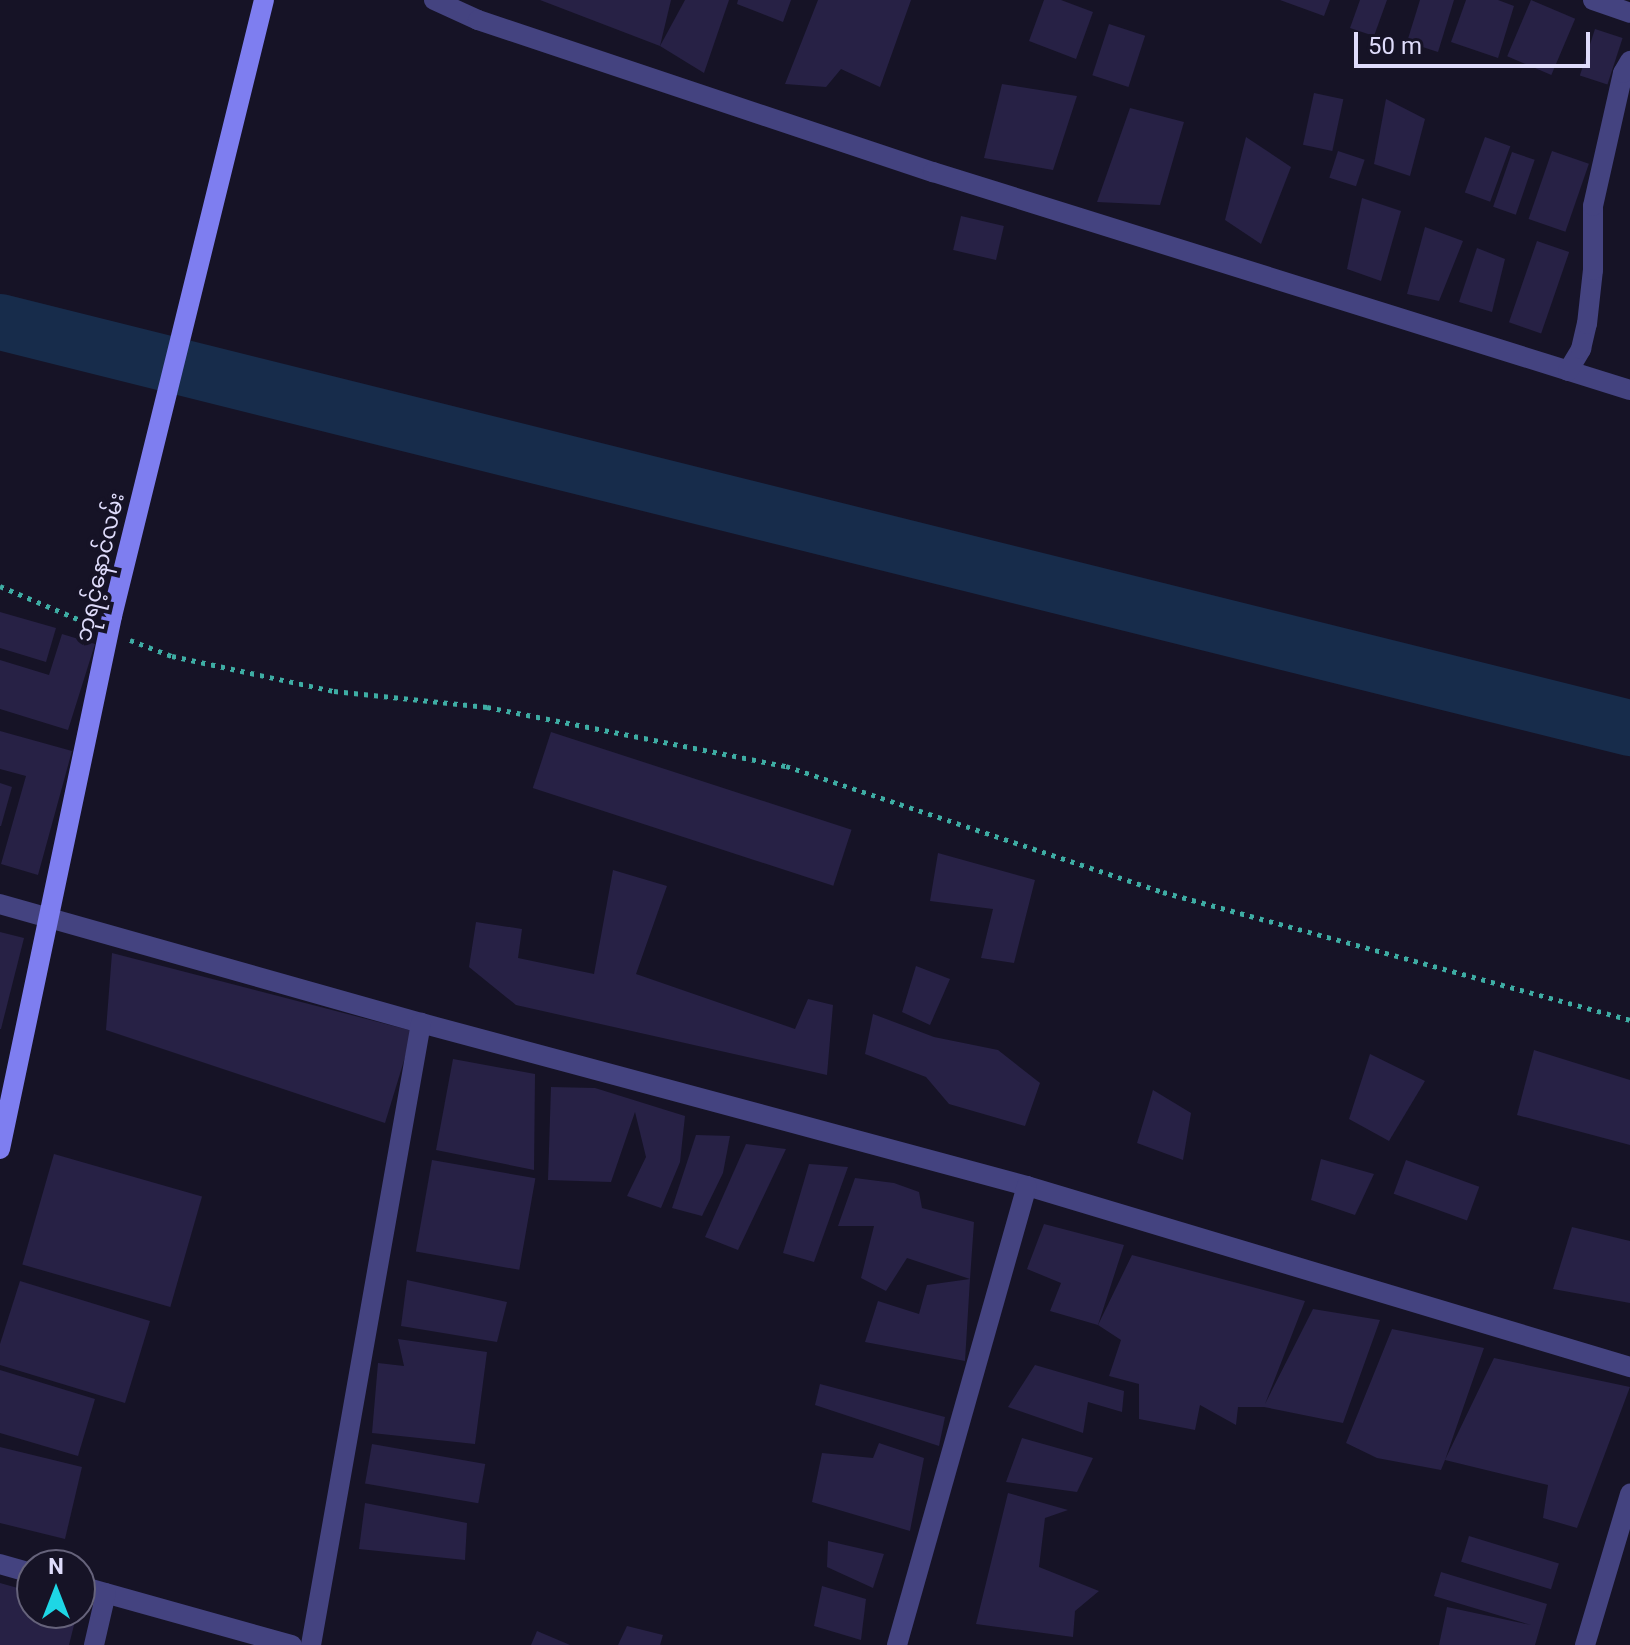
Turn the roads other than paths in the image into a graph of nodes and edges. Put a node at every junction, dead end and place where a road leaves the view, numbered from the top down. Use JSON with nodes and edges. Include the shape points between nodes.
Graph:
{"nodes":[{"id":1,"x":264,"y":0,"type":"edge"},
{"id":2,"x":434,"y":0,"type":"edge"},
{"id":3,"x":1593,"y":0,"type":"edge"},
{"id":4,"x":1627,"y":8,"type":"edge"},
{"id":5,"x":1630,"y":61,"type":"edge"},
{"id":6,"x":1568,"y":371,"type":"junction"},
{"id":7,"x":1630,"y":390,"type":"edge"},
{"id":8,"x":0,"y":904,"type":"edge"},
{"id":9,"x":47,"y":917,"type":"junction"},
{"id":10,"x":421,"y":1023,"type":"junction"},
{"id":11,"x":0,"y":1149,"type":"edge"},
{"id":12,"x":1027,"y":1186,"type":"junction"},
{"id":13,"x":1630,"y":1367,"type":"edge"},
{"id":14,"x":1630,"y":1494,"type":"edge"},
{"id":15,"x":96,"y":1590,"type":"edge"},
{"id":16,"x":106,"y":1593,"type":"junction"},
{"id":17,"x":94,"y":1645,"type":"edge"},
{"id":18,"x":292,"y":1645,"type":"edge"},
{"id":19,"x":311,"y":1645,"type":"edge"},
{"id":20,"x":897,"y":1645,"type":"edge"},
{"id":21,"x":1585,"y":1645,"type":"edge"}],
"edges":[{"from":1,"to":9,"type":"street","name":"ဘုရင့်နောင်လမ်း","via":[[111,624]]},
{"from":2,"to":6,"type":"street","via":[[478,20],[933,172]]},
{"from":3,"to":4,"type":"street"},
{"from":5,"to":6,"type":"street","via":[[1593,206],[1587,324]]},
{"from":6,"to":7,"type":"street"},
{"from":8,"to":9,"type":"street"},
{"from":9,"to":10,"type":"street"},
{"from":9,"to":11,"type":"street","name":"ဘုရင့်နောင်လမ်း"},
{"from":10,"to":12,"type":"street"},
{"from":10,"to":19,"type":"street"},
{"from":12,"to":13,"type":"street"},
{"from":12,"to":20,"type":"street"},
{"from":14,"to":21,"type":"street"},
{"from":15,"to":16,"type":"street"},
{"from":16,"to":17,"type":"street"},
{"from":16,"to":18,"type":"street"}]}
